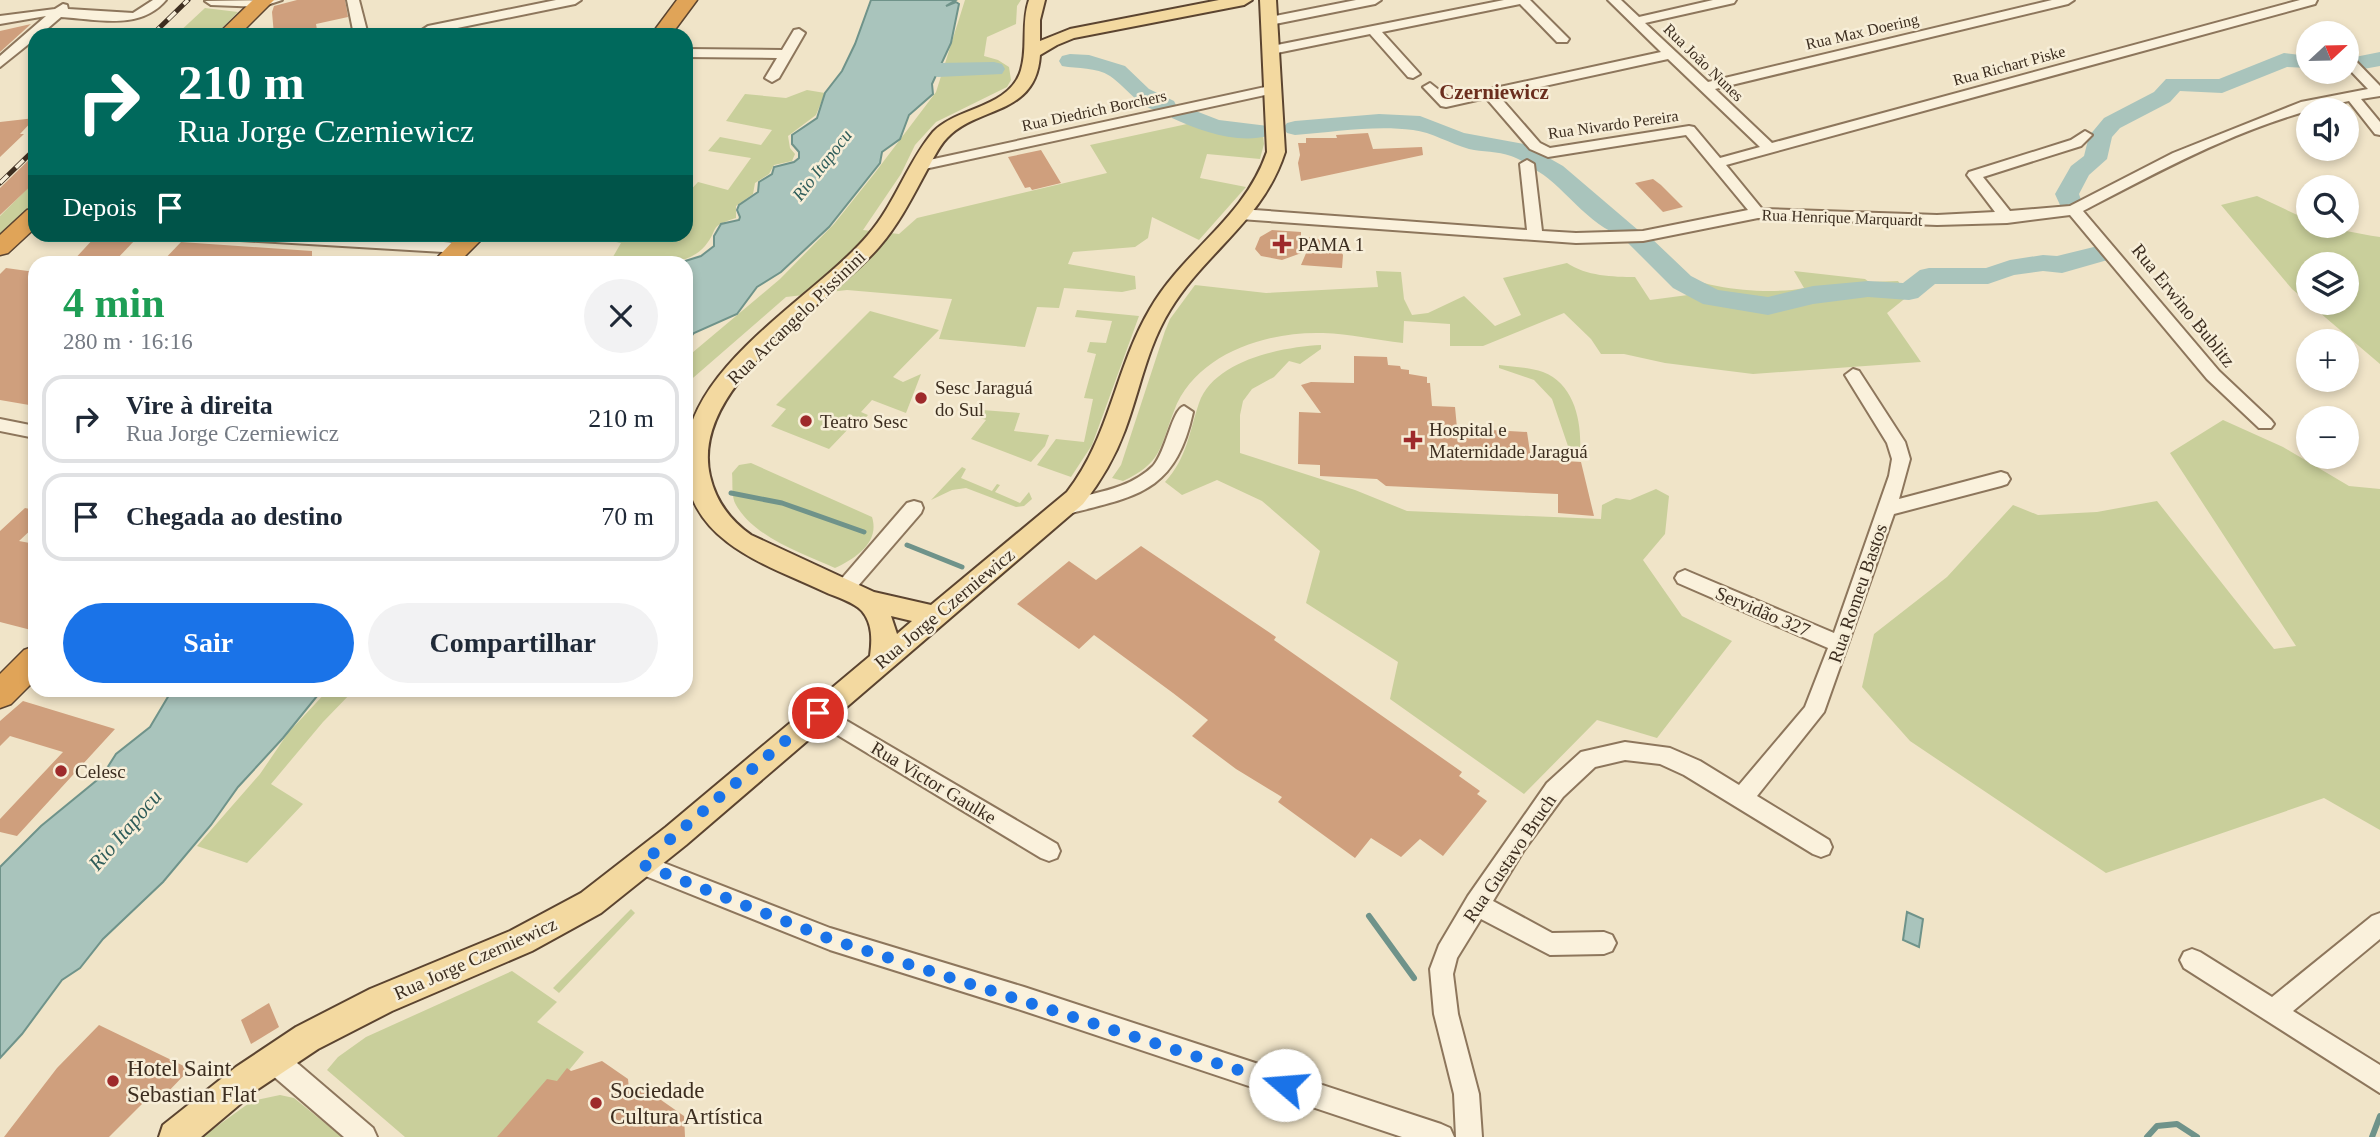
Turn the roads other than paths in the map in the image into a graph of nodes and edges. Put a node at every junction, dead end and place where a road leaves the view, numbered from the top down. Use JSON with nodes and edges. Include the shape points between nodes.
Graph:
{"nodes":[{"id":1,"x":72,"y":0,"type":"edge"},
{"id":2,"x":160,"y":0,"type":"edge"},
{"id":3,"x":353,"y":0,"type":"edge"},
{"id":4,"x":575,"y":0,"type":"edge"},
{"id":5,"x":687,"y":0,"type":"edge"},
{"id":6,"x":1268,"y":0,"type":"edge"},
{"id":7,"x":1375,"y":0,"type":"edge"},
{"id":8,"x":1523,"y":0,"type":"edge"},
{"id":9,"x":1614,"y":0,"type":"edge"},
{"id":10,"x":1730,"y":0,"type":"edge"},
{"id":11,"x":2068,"y":0,"type":"edge"},
{"id":12,"x":2256,"y":0,"type":"edge"},
{"id":13,"x":211,"y":1,"type":"edge"},
{"id":14,"x":267,"y":1,"type":"edge"},
{"id":15,"x":2311,"y":1,"type":"edge"},
{"id":16,"x":1035,"y":9,"type":"edge"},
{"id":17,"x":1246,"y":11,"type":"edge"},
{"id":18,"x":2274,"y":11,"type":"junction"},
{"id":19,"x":58,"y":12,"type":"junction"},
{"id":20,"x":0,"y":20,"type":"edge"},
{"id":21,"x":1636,"y":21,"type":"junction"},
{"id":22,"x":40,"y":28,"type":"edge"},
{"id":23,"x":235,"y":28,"type":"edge"},
{"id":24,"x":359,"y":28,"type":"edge"},
{"id":25,"x":438,"y":28,"type":"edge"},
{"id":26,"x":666,"y":28,"type":"edge"},
{"id":27,"x":1373,"y":30,"type":"junction"},
{"id":28,"x":799,"y":33,"type":"dead end"},
{"id":29,"x":1070,"y":34,"type":"junction"},
{"id":30,"x":1271,"y":36,"type":"junction"},
{"id":31,"x":28,"y":39,"type":"edge"},
{"id":32,"x":1562,"y":39,"type":"dead end"},
{"id":33,"x":693,"y":52,"type":"edge"},
{"id":34,"x":787,"y":54,"type":"junction"},
{"id":35,"x":1031,"y":54,"type":"junction"},
{"id":36,"x":1671,"y":54,"type":"junction"},
{"id":37,"x":0,"y":64,"type":"edge"},
{"id":38,"x":2359,"y":73,"type":"edge"},
{"id":39,"x":1413,"y":74,"type":"dead end"},
{"id":40,"x":772,"y":78,"type":"dead end"},
{"id":41,"x":1430,"y":86,"type":"dead end"},
{"id":42,"x":1705,"y":87,"type":"junction"},
{"id":43,"x":1274,"y":89,"type":"junction"},
{"id":44,"x":2379,"y":92,"type":"edge"},
{"id":45,"x":1490,"y":94,"type":"junction"},
{"id":46,"x":2352,"y":96,"type":"junction"},
{"id":47,"x":2380,"y":131,"type":"edge"},
{"id":48,"x":2085,"y":135,"type":"dead end"},
{"id":49,"x":1770,"y":149,"type":"junction"},
{"id":50,"x":1717,"y":163,"type":"junction"},
{"id":51,"x":1527,"y":164,"type":"dead end"},
{"id":52,"x":920,"y":166,"type":"junction"},
{"id":53,"x":2074,"y":210,"type":"junction"},
{"id":54,"x":1240,"y":214,"type":"junction"},
{"id":55,"x":1758,"y":214,"type":"junction"},
{"id":56,"x":2007,"y":218,"type":"junction"},
{"id":57,"x":28,"y":224,"type":"edge"},
{"id":58,"x":1535,"y":236,"type":"junction"},
{"id":59,"x":359,"y":242,"type":"edge"},
{"id":60,"x":0,"y":248,"type":"edge"},
{"id":61,"x":460,"y":248,"type":"edge"},
{"id":62,"x":1853,"y":375,"type":"dead end"},
{"id":63,"x":1184,"y":412,"type":"dead end"},
{"id":64,"x":2265,"y":424,"type":"dead end"},
{"id":65,"x":0,"y":425,"type":"edge"},
{"id":66,"x":28,"y":431,"type":"edge"},
{"id":67,"x":2001,"y":479,"type":"dead end"},
{"id":68,"x":1090,"y":482,"type":"junction"},
{"id":69,"x":1111,"y":495,"type":"junction"},
{"id":70,"x":914,"y":508,"type":"dead end"},
{"id":71,"x":1064,"y":508,"type":"junction"},
{"id":72,"x":1886,"y":509,"type":"junction"},
{"id":73,"x":1685,"y":578,"type":"dead end"},
{"id":74,"x":845,"y":589,"type":"junction"},
{"id":75,"x":869,"y":601,"type":"junction"},
{"id":76,"x":933,"y":616,"type":"junction"},
{"id":77,"x":1840,"y":644,"type":"junction"},
{"id":78,"x":882,"y":661,"type":"junction"},
{"id":79,"x":28,"y":665,"type":"edge"},
{"id":80,"x":4,"y":687,"type":"edge"},
{"id":81,"x":818,"y":713,"type":"junction"},
{"id":82,"x":1742,"y":798,"type":"junction"},
{"id":83,"x":1821,"y":847,"type":"dead end"},
{"id":84,"x":1049,"y":851,"type":"dead end"},
{"id":85,"x":641,"y":864,"type":"junction"},
{"id":86,"x":1476,"y":904,"type":"junction"},
{"id":87,"x":2380,"y":924,"type":"edge"},
{"id":88,"x":1604,"y":943,"type":"dead end"},
{"id":89,"x":2192,"y":960,"type":"dead end"},
{"id":90,"x":2274,"y":1011,"type":"junction"},
{"id":91,"x":274,"y":1060,"type":"junction"},
{"id":92,"x":2380,"y":1080,"type":"edge"},
{"id":93,"x":175,"y":1137,"type":"edge"},
{"id":94,"x":364,"y":1137,"type":"edge"},
{"id":95,"x":1441,"y":1137,"type":"edge"},
{"id":96,"x":1469,"y":1137,"type":"edge"}],
"edges":[{"from":1,"to":19,"type":"street"},
{"from":2,"to":19,"type":"street","via":[[135,17]]},
{"from":3,"to":24,"type":"street"},
{"from":4,"to":25,"type":"street"},
{"from":5,"to":26,"type":"highway"},
{"from":6,"to":30,"type":"main road","name":"Rua Jorge Czerniewicz"},
{"from":7,"to":30,"type":"street"},
{"from":8,"to":27,"type":"street"},
{"from":8,"to":32,"type":"street"},
{"from":9,"to":21,"type":"street","name":"Rua João Nunes"},
{"from":10,"to":21,"type":"street"},
{"from":11,"to":42,"type":"street","name":"Rua Max Doering"},
{"from":12,"to":18,"type":"street"},
{"from":13,"to":14,"type":"street"},
{"from":14,"to":23,"type":"highway"},
{"from":15,"to":18,"type":"street","name":"Rua Richart Piske"},
{"from":16,"to":29,"type":"main road","via":[[1038,26]]},
{"from":16,"to":35,"type":"main road","name":"Rua Arcangelo Pissinini"},
{"from":17,"to":29,"type":"main road","via":[[1200,10]]},
{"from":17,"to":30,"type":"main road"},
{"from":18,"to":49,"type":"street","name":"Rua Richart Piske"},
{"from":19,"to":20,"type":"street"},
{"from":19,"to":22,"type":"street"},
{"from":21,"to":36,"type":"street","name":"Rua João Nunes"},
{"from":27,"to":30,"type":"street"},
{"from":27,"to":39,"type":"street"},
{"from":28,"to":34,"type":"street"},
{"from":29,"to":35,"type":"main road"},
{"from":30,"to":43,"type":"main road","name":"Rua Jorge Czerniewicz"},
{"from":31,"to":37,"type":"street"},
{"from":33,"to":34,"type":"street"},
{"from":34,"to":40,"type":"street"},
{"from":35,"to":52,"type":"main road","name":"Rua Arcangelo Pissinini","via":[[1029,72],[1018,90],[954,123],[935,141]]},
{"from":36,"to":42,"type":"street","name":"Rua João Nunes"},
{"from":36,"to":45,"type":"street"},
{"from":38,"to":44,"type":"street"},
{"from":41,"to":45,"type":"street","via":[[1447,103]]},
{"from":42,"to":49,"type":"street","name":"Rua João Nunes"},
{"from":43,"to":52,"type":"street","name":"Rua Diedrich Borchers"},
{"from":43,"to":54,"type":"main road","name":"Rua Jorge Czerniewicz","via":[[1274,161],[1260,190]]},
{"from":44,"to":46,"type":"street","name":"Rua Henrique Marquardt"},
{"from":45,"to":50,"type":"street","name":"Rua Nivardo Pereira","via":[[1541,151],[1554,153],[1689,130]]},
{"from":46,"to":47,"type":"street"},
{"from":46,"to":53,"type":"street","name":"Rua Henrique Marquardt","via":[[2306,105],[2178,156]]},
{"from":48,"to":56,"type":"street","via":[[2076,143],[1974,175]]},
{"from":49,"to":50,"type":"street","name":"Rua Richart Piske"},
{"from":50,"to":55,"type":"street"},
{"from":51,"to":58,"type":"street"},
{"from":52,"to":74,"type":"main road","name":"Rua Arcangelo Pissinini","via":[[864,252],[719,392],[696,442],[702,491],[719,522],[733,536]]},
{"from":53,"to":56,"type":"street","name":"Rua Henrique Marquardt"},
{"from":53,"to":64,"type":"street","name":"Rua Erwino Bublitz","via":[[2216,379]]},
{"from":54,"to":58,"type":"street","name":"Rua Henrique Marquardt"},
{"from":54,"to":68,"type":"main road","name":"Rua Jorge Czerniewicz","via":[[1159,310]]},
{"from":55,"to":56,"type":"street","name":"Rua Henrique Marquardt"},
{"from":55,"to":58,"type":"street","name":"Rua Henrique Marquardt","via":[[1643,236]]},
{"from":57,"to":60,"type":"highway"},
{"from":59,"to":61,"type":"street"},
{"from":62,"to":72,"type":"street","name":"Rua Romeu Bastos","via":[[1896,442],[1901,459]]},
{"from":63,"to":69,"type":"street","via":[[1165,464],[1154,475]]},
{"from":65,"to":66,"type":"street"},
{"from":67,"to":72,"type":"street"},
{"from":68,"to":69,"type":"street"},
{"from":68,"to":71,"type":"main road","name":"Rua Jorge Czerniewicz"},
{"from":69,"to":71,"type":"street"},
{"from":70,"to":74,"type":"street"},
{"from":71,"to":76,"type":"main road","name":"Rua Jorge Czerniewicz"},
{"from":72,"to":77,"type":"street","name":"Rua Romeu Bastos"},
{"from":73,"to":77,"type":"street","name":"Servidão 327"},
{"from":74,"to":75,"type":"main road","name":"Rua Arcangelo Pissinini"},
{"from":75,"to":76,"type":"main road","name":"Rua Arcangelo Pissinini"},
{"from":75,"to":78,"type":"main road","via":[[886,636]]},
{"from":76,"to":78,"type":"main road","name":"Rua Jorge Czerniewicz"},
{"from":77,"to":82,"type":"street","name":"Rua Romeu Bastos","via":[[1814,712]]},
{"from":78,"to":81,"type":"main road","name":"Rua Jorge Czerniewicz"},
{"from":79,"to":80,"type":"highway"},
{"from":81,"to":84,"type":"street","name":"Rua Victor Gaulke"},
{"from":81,"to":85,"type":"main road","name":"Rua Jorge Czerniewicz"},
{"from":82,"to":83,"type":"street","name":"Rua Gustavo Bruch"},
{"from":82,"to":86,"type":"street","name":"Rua Gustavo Bruch","via":[[1662,755],[1626,751],[1589,759],[1555,790]]},
{"from":85,"to":91,"type":"main road","name":"Rua Jorge Czerniewicz","via":[[556,923],[342,1018]]},
{"from":85,"to":95,"type":"street","via":[[830,939]]},
{"from":86,"to":88,"type":"street","via":[[1550,944]]},
{"from":86,"to":96,"type":"street","name":"Rua Gustavo Bruch","via":[[1441,971],[1467,1087]]},
{"from":87,"to":90,"type":"street"},
{"from":89,"to":90,"type":"street"},
{"from":90,"to":92,"type":"street"},
{"from":91,"to":93,"type":"main road","name":"Rua Jorge Czerniewicz"},
{"from":91,"to":94,"type":"street"}]}
